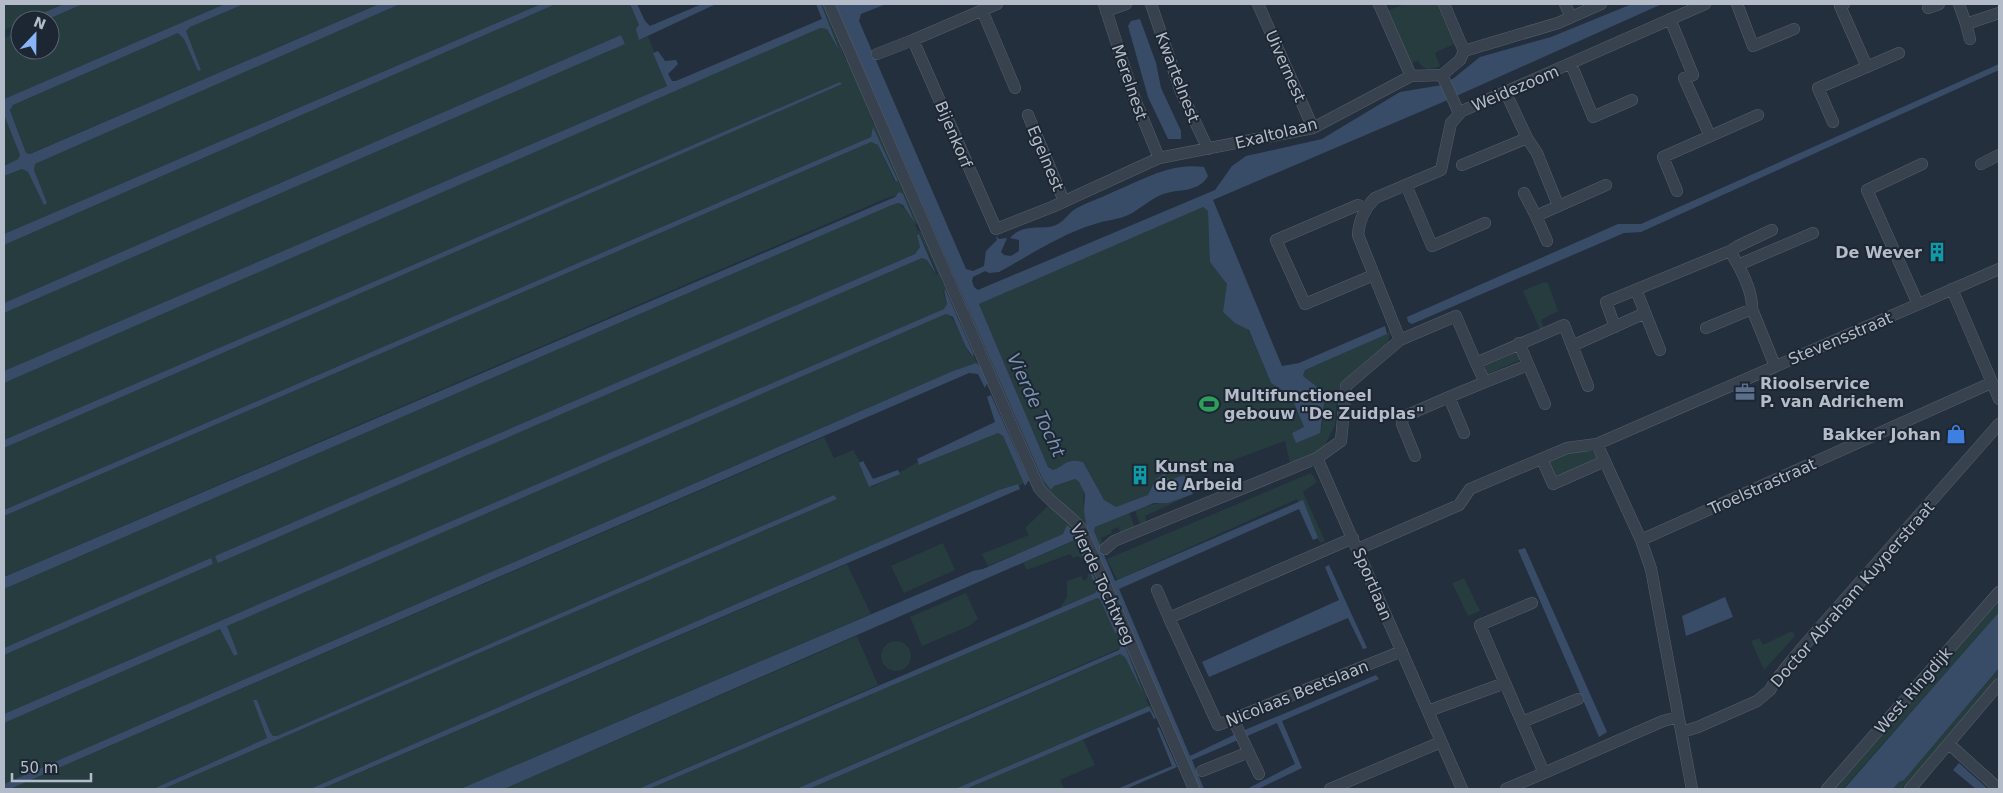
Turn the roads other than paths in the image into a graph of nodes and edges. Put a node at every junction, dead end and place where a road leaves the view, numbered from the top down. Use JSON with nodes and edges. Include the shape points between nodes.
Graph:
{"nodes":[{"id":1,"x":829,"y":4,"type":"edge"},
{"id":2,"x":997,"y":4,"type":"edge"},
{"id":3,"x":1126,"y":4,"type":"edge"},
{"id":4,"x":1151,"y":4,"type":"edge"},
{"id":5,"x":1258,"y":4,"type":"edge"},
{"id":6,"x":1379,"y":4,"type":"edge"},
{"id":7,"x":1444,"y":4,"type":"edge"},
{"id":8,"x":1566,"y":4,"type":"edge"},
{"id":9,"x":1601,"y":4,"type":"edge"},
{"id":10,"x":1705,"y":4,"type":"edge"},
{"id":11,"x":1737,"y":4,"type":"edge"},
{"id":12,"x":1844,"y":4,"type":"edge"},
{"id":13,"x":1959,"y":4,"type":"edge"},
{"id":14,"x":1105,"y":7,"type":"edge"},
{"id":15,"x":982,"y":10,"type":"junction"},
{"id":16,"x":1999,"y":13,"type":"edge"},
{"id":17,"x":1571,"y":17,"type":"junction"},
{"id":18,"x":1670,"y":19,"type":"junction"},
{"id":19,"x":1966,"y":24,"type":"junction"},
{"id":20,"x":1794,"y":30,"type":"dead end"},
{"id":21,"x":1970,"y":39,"type":"dead end"},
{"id":22,"x":913,"y":40,"type":"junction"},
{"id":23,"x":1464,"y":51,"type":"junction"},
{"id":24,"x":1899,"y":53,"type":"dead end"},
{"id":25,"x":877,"y":54,"type":"dead end"},
{"id":26,"x":1571,"y":64,"type":"junction"},
{"id":27,"x":1867,"y":67,"type":"junction"},
{"id":28,"x":1411,"y":76,"type":"junction"},
{"id":29,"x":1443,"y":78,"type":"junction"},
{"id":30,"x":1015,"y":88,"type":"dead end"},
{"id":31,"x":1506,"y":93,"type":"junction"},
{"id":32,"x":1632,"y":100,"type":"dead end"},
{"id":33,"x":1460,"y":112,"type":"junction"},
{"id":34,"x":1758,"y":115,"type":"dead end"},
{"id":35,"x":1028,"y":116,"type":"dead end"},
{"id":36,"x":1833,"y":122,"type":"dead end"},
{"id":37,"x":1313,"y":128,"type":"junction"},
{"id":38,"x":1710,"y":136,"type":"junction"},
{"id":39,"x":1527,"y":138,"type":"junction"},
{"id":40,"x":1208,"y":149,"type":"junction"},
{"id":41,"x":1999,"y":155,"type":"edge"},
{"id":42,"x":1159,"y":158,"type":"junction"},
{"id":43,"x":1922,"y":164,"type":"dead end"},
{"id":44,"x":1981,"y":164,"type":"dead end"},
{"id":45,"x":1462,"y":165,"type":"dead end"},
{"id":46,"x":1406,"y":185,"type":"junction"},
{"id":47,"x":1606,"y":185,"type":"dead end"},
{"id":48,"x":1677,"y":191,"type":"dead end"},
{"id":49,"x":1524,"y":193,"type":"dead end"},
{"id":50,"x":1064,"y":202,"type":"junction"},
{"id":51,"x":1558,"y":205,"type":"junction"},
{"id":52,"x":1366,"y":208,"type":"junction"},
{"id":53,"x":1536,"y":216,"type":"junction"},
{"id":54,"x":1485,"y":223,"type":"dead end"},
{"id":55,"x":996,"y":229,"type":"joint"},
{"id":56,"x":1772,"y":230,"type":"dead end"},
{"id":57,"x":1813,"y":232,"type":"dead end"},
{"id":58,"x":1547,"y":241,"type":"dead end"},
{"id":59,"x":1730,"y":251,"type":"junction"},
{"id":60,"x":1738,"y":265,"type":"junction"},
{"id":61,"x":1999,"y":269,"type":"edge"},
{"id":62,"x":1369,"y":277,"type":"dead end"},
{"id":63,"x":1636,"y":290,"type":"junction"},
{"id":64,"x":1952,"y":290,"type":"junction"},
{"id":65,"x":1918,"y":304,"type":"junction"},
{"id":66,"x":1752,"y":309,"type":"junction"},
{"id":67,"x":1645,"y":313,"type":"junction"},
{"id":68,"x":1615,"y":327,"type":"junction"},
{"id":69,"x":1706,"y":328,"type":"dead end"},
{"id":70,"x":1400,"y":340,"type":"junction"},
{"id":71,"x":1519,"y":343,"type":"junction"},
{"id":72,"x":1572,"y":346,"type":"junction"},
{"id":73,"x":1660,"y":350,"type":"dead end"},
{"id":74,"x":1476,"y":363,"type":"junction"},
{"id":75,"x":1528,"y":365,"type":"junction"},
{"id":76,"x":1775,"y":366,"type":"junction"},
{"id":77,"x":1485,"y":382,"type":"junction"},
{"id":78,"x":1991,"y":383,"type":"junction"},
{"id":79,"x":1588,"y":386,"type":"dead end"},
{"id":80,"x":1448,"y":397,"type":"junction"},
{"id":81,"x":1999,"y":399,"type":"edge"},
{"id":82,"x":1545,"y":404,"type":"dead end"},
{"id":83,"x":1999,"y":424,"type":"edge"},
{"id":84,"x":1464,"y":433,"type":"dead end"},
{"id":85,"x":1597,"y":444,"type":"junction"},
{"id":86,"x":1415,"y":456,"type":"dead end"},
{"id":87,"x":1317,"y":458,"type":"junction"},
{"id":88,"x":1542,"y":459,"type":"junction"},
{"id":89,"x":1605,"y":461,"type":"junction"},
{"id":90,"x":1353,"y":538,"type":"junction"},
{"id":91,"x":1641,"y":540,"type":"junction"},
{"id":92,"x":1105,"y":549,"type":"dead end"},
{"id":93,"x":1358,"y":549,"type":"junction"},
{"id":94,"x":1157,"y":590,"type":"dead end"},
{"id":95,"x":1999,"y":592,"type":"edge"},
{"id":96,"x":1532,"y":602,"type":"dead end"},
{"id":97,"x":1169,"y":618,"type":"junction"},
{"id":98,"x":1402,"y":651,"type":"junction"},
{"id":99,"x":1505,"y":683,"type":"junction"},
{"id":100,"x":1999,"y":684,"type":"edge"},
{"id":101,"x":1578,"y":699,"type":"dead end"},
{"id":102,"x":1428,"y":711,"type":"junction"},
{"id":103,"x":1678,"y":717,"type":"junction"},
{"id":104,"x":1233,"y":719,"type":"junction"},
{"id":105,"x":1522,"y":722,"type":"junction"},
{"id":106,"x":1682,"y":732,"type":"junction"},
{"id":107,"x":1244,"y":741,"type":"junction"},
{"id":108,"x":1441,"y":742,"type":"junction"},
{"id":109,"x":1949,"y":744,"type":"junction"},
{"id":110,"x":1202,"y":771,"type":"dead end"},
{"id":111,"x":1544,"y":773,"type":"junction"},
{"id":112,"x":1259,"y":774,"type":"dead end"},
{"id":113,"x":1194,"y":789,"type":"edge"},
{"id":114,"x":1330,"y":789,"type":"edge"},
{"id":115,"x":1462,"y":789,"type":"edge"},
{"id":116,"x":1506,"y":789,"type":"edge"},
{"id":117,"x":1692,"y":789,"type":"edge"},
{"id":118,"x":1827,"y":789,"type":"edge"},
{"id":119,"x":1910,"y":789,"type":"edge"},
{"id":120,"x":1999,"y":789,"type":"edge"}],
"edges":[{"from":1,"to":113,"type":"street","name":"Vierde Tochtweg","via":[[1039,488],[1081,528]]},
{"from":2,"to":15,"type":"street"},
{"from":3,"to":14,"type":"street"},
{"from":4,"to":40,"type":"street","name":"Kwartelnest","via":[[1181,92]]},
{"from":5,"to":37,"type":"street","name":"Uivernest"},
{"from":6,"to":28,"type":"street"},
{"from":7,"to":23,"type":"street"},
{"from":8,"to":17,"type":"street"},
{"from":9,"to":17,"type":"street"},
{"from":10,"to":18,"type":"street","name":"Weidezoom"},
{"from":11,"to":20,"type":"street","via":[[1753,46]]},
{"from":12,"to":27,"type":"street","via":[[1840,6]]},
{"from":13,"to":19,"type":"street"},
{"from":14,"to":42,"type":"street","name":"Merelnest","via":[[1134,97]]},
{"from":15,"to":22,"type":"street"},
{"from":15,"to":30,"type":"street"},
{"from":16,"to":19,"type":"street"},
{"from":17,"to":23,"type":"street"},
{"from":18,"to":26,"type":"street","name":"Weidezoom"},
{"from":18,"to":38,"type":"street","via":[[1693,75],[1684,78]]},
{"from":19,"to":21,"type":"street"},
{"from":22,"to":25,"type":"street"},
{"from":22,"to":55,"type":"street","name":"Bijenkorf"},
{"from":23,"to":29,"type":"street"},
{"from":24,"to":27,"type":"street"},
{"from":26,"to":31,"type":"street","name":"Weidezoom"},
{"from":26,"to":32,"type":"street","via":[[1593,117]]},
{"from":27,"to":36,"type":"street","via":[[1818,88]]},
{"from":28,"to":29,"type":"street","name":"Exaltolaan"},
{"from":28,"to":37,"type":"street","name":"Exaltolaan"},
{"from":29,"to":33,"type":"street"},
{"from":31,"to":33,"type":"street","name":"Weidezoom"},
{"from":31,"to":39,"type":"street"},
{"from":33,"to":46,"type":"street","name":"Weidezoom","via":[[1451,124],[1441,170]]},
{"from":34,"to":38,"type":"street"},
{"from":35,"to":50,"type":"street","name":"Egelnest"},
{"from":37,"to":40,"type":"street","name":"Exaltolaan"},
{"from":38,"to":48,"type":"street","via":[[1663,157]]},
{"from":39,"to":45,"type":"street"},
{"from":39,"to":51,"type":"street","via":[[1537,153]]},
{"from":40,"to":42,"type":"street","name":"Exaltolaan"},
{"from":41,"to":44,"type":"street"},
{"from":42,"to":50,"type":"street","name":"Exaltolaan"},
{"from":43,"to":65,"type":"street","via":[[1867,190]]},
{"from":46,"to":52,"type":"street","name":"Weidezoom","via":[[1375,198]]},
{"from":46,"to":54,"type":"street","via":[[1432,246]]},
{"from":47,"to":51,"type":"street"},
{"from":49,"to":53,"type":"street"},
{"from":50,"to":55,"type":"street","name":"Exaltolaan"},
{"from":51,"to":53,"type":"street"},
{"from":52,"to":62,"type":"street","name":"Weidezoom","via":[[1358,205],[1276,240],[1305,304]]},
{"from":52,"to":70,"type":"street","via":[[1359,226],[1361,245]]},
{"from":53,"to":58,"type":"street"},
{"from":56,"to":59,"type":"street"},
{"from":57,"to":60,"type":"street"},
{"from":59,"to":60,"type":"street"},
{"from":59,"to":63,"type":"street"},
{"from":60,"to":66,"type":"street","via":[[1752,300]]},
{"from":61,"to":64,"type":"street","name":"Stevensstraat"},
{"from":63,"to":67,"type":"street"},
{"from":63,"to":68,"type":"street","via":[[1606,302]]},
{"from":64,"to":65,"type":"street","name":"Stevensstraat"},
{"from":64,"to":78,"type":"street"},
{"from":65,"to":76,"type":"street","name":"Stevensstraat"},
{"from":66,"to":69,"type":"street"},
{"from":66,"to":76,"type":"street"},
{"from":67,"to":68,"type":"street"},
{"from":67,"to":73,"type":"street"},
{"from":68,"to":72,"type":"street"},
{"from":70,"to":74,"type":"street","via":[[1456,316]]},
{"from":70,"to":87,"type":"street","via":[[1346,386],[1341,441]]},
{"from":71,"to":72,"type":"street","via":[[1564,325]]},
{"from":71,"to":74,"type":"street"},
{"from":71,"to":75,"type":"street"},
{"from":72,"to":79,"type":"street"},
{"from":74,"to":77,"type":"street"},
{"from":75,"to":77,"type":"street"},
{"from":75,"to":82,"type":"street"},
{"from":76,"to":85,"type":"street","name":"Stevensstraat"},
{"from":77,"to":80,"type":"street"},
{"from":78,"to":81,"type":"street"},
{"from":78,"to":91,"type":"street","name":"Troelstrastraat"},
{"from":80,"to":84,"type":"street"},
{"from":80,"to":86,"type":"street","via":[[1403,417],[1402,424]]},
{"from":83,"to":106,"type":"street","name":"Doctor Abraham Kuyperstraat","via":[[1791,661],[1770,690],[1757,701]]},
{"from":85,"to":88,"type":"street","name":"Stevensstraat","via":[[1567,448]]},
{"from":85,"to":89,"type":"street"},
{"from":87,"to":90,"type":"street","name":"Sportlaan"},
{"from":87,"to":92,"type":"street","via":[[1114,541]]},
{"from":88,"to":89,"type":"street","via":[[1554,484]]},
{"from":88,"to":93,"type":"street","name":"Stevensstraat","via":[[1470,489],[1459,506]]},
{"from":89,"to":91,"type":"street"},
{"from":90,"to":93,"type":"street","name":"Sportlaan"},
{"from":90,"to":97,"type":"street"},
{"from":91,"to":103,"type":"street","via":[[1651,568]]},
{"from":93,"to":98,"type":"street","name":"Sportlaan"},
{"from":94,"to":97,"type":"street","name":"Nicolaas Beetslaan"},
{"from":95,"to":118,"type":"street","name":"West Ringdijk"},
{"from":96,"to":99,"type":"street","via":[[1480,625]]},
{"from":97,"to":104,"type":"street","name":"Nicolaas Beetslaan","via":[[1218,725]]},
{"from":98,"to":102,"type":"street","name":"Sportlaan"},
{"from":98,"to":104,"type":"street","name":"Nicolaas Beetslaan"},
{"from":99,"to":102,"type":"street"},
{"from":99,"to":105,"type":"street"},
{"from":100,"to":109,"type":"street"},
{"from":101,"to":105,"type":"street"},
{"from":102,"to":108,"type":"street","name":"Sportlaan"},
{"from":103,"to":106,"type":"street"},
{"from":103,"to":111,"type":"street"},
{"from":104,"to":107,"type":"street"},
{"from":105,"to":111,"type":"street"},
{"from":106,"to":117,"type":"street"},
{"from":107,"to":110,"type":"street"},
{"from":107,"to":112,"type":"street"},
{"from":108,"to":114,"type":"street"},
{"from":108,"to":115,"type":"street","name":"Sportlaan"},
{"from":109,"to":119,"type":"street"},
{"from":109,"to":120,"type":"street"},
{"from":111,"to":116,"type":"street"}]}
